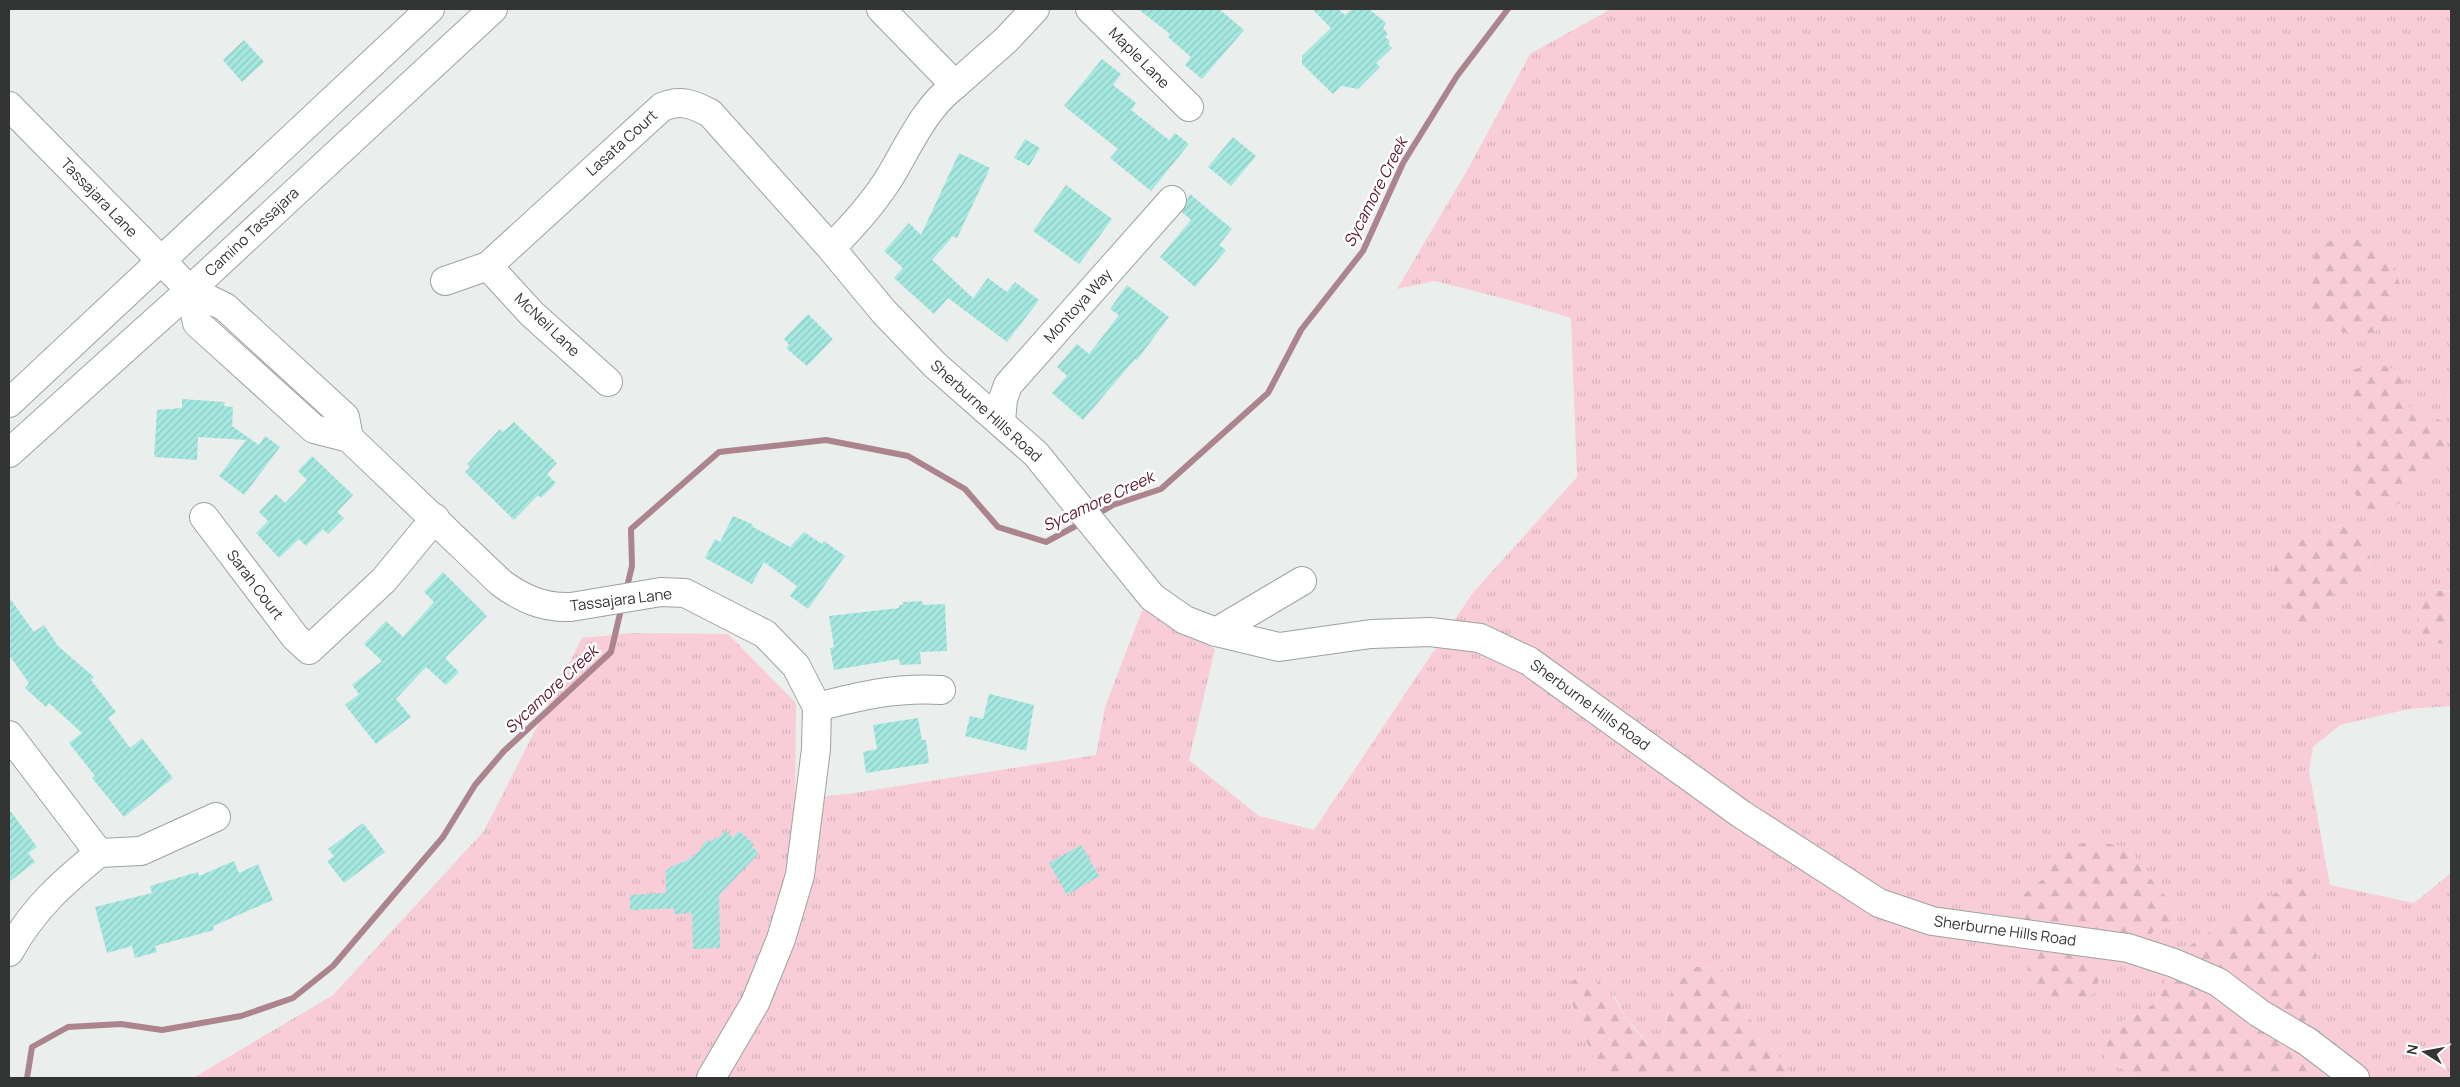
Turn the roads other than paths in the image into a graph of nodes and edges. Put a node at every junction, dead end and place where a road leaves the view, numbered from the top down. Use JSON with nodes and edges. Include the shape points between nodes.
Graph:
{"nodes":[{"id":1,"x":430,"y":9,"type":"edge"},
{"id":2,"x":493,"y":9,"type":"edge"},
{"id":3,"x":881,"y":9,"type":"edge"},
{"id":4,"x":1035,"y":9,"type":"edge"},
{"id":5,"x":1090,"y":9,"type":"edge"},
{"id":6,"x":955,"y":85,"type":"junction"},
{"id":7,"x":9,"y":106,"type":"edge"},
{"id":8,"x":1189,"y":107,"type":"dead end"},
{"id":9,"x":1172,"y":200,"type":"dead end"},
{"id":10,"x":831,"y":248,"type":"junction"},
{"id":11,"x":160,"y":261,"type":"junction"},
{"id":12,"x":488,"y":266,"type":"junction"},
{"id":13,"x":445,"y":281,"type":"dead end"},
{"id":14,"x":190,"y":290,"type":"junction"},
{"id":15,"x":608,"y":382,"type":"dead end"},
{"id":16,"x":9,"y":403,"type":"edge"},
{"id":17,"x":1001,"y":421,"type":"junction"},
{"id":18,"x":9,"y":453,"type":"edge"},
{"id":19,"x":204,"y":517,"type":"dead end"},
{"id":20,"x":435,"y":518,"type":"junction"},
{"id":21,"x":1302,"y":581,"type":"dead end"},
{"id":22,"x":1216,"y":632,"type":"junction"},
{"id":23,"x":941,"y":690,"type":"dead end"},
{"id":24,"x":816,"y":708,"type":"junction"},
{"id":25,"x":9,"y":735,"type":"edge"},
{"id":26,"x":216,"y":817,"type":"dead end"},
{"id":27,"x":99,"y":853,"type":"junction"},
{"id":28,"x":9,"y":952,"type":"edge"},
{"id":29,"x":711,"y":1078,"type":"edge"},
{"id":30,"x":2355,"y":1078,"type":"edge"}],
"edges":[{"from":1,"to":11,"type":"street"},
{"from":2,"to":14,"type":"street","name":"Camino Tassajara"},
{"from":3,"to":6,"type":"street"},
{"from":4,"to":6,"type":"street","via":[[1006,40]]},
{"from":5,"to":8,"type":"street","name":"Maple Lane"},
{"from":6,"to":10,"type":"street","via":[[940,96],[864,215]]},
{"from":7,"to":11,"type":"street","name":"Tassajara Lane"},
{"from":9,"to":17,"type":"street","name":"Montoya Way","via":[[1008,385],[1002,399]]},
{"from":10,"to":12,"type":"street","name":"Lasata Court","via":[[710,113],[690,103],[675,102],[662,107]]},
{"from":10,"to":17,"type":"street","name":"Sherburne Hills Road","via":[[884,312],[935,365]]},
{"from":11,"to":14,"type":"street","name":"Tassajara Lane"},
{"from":11,"to":16,"type":"street"},
{"from":12,"to":13,"type":"street","name":"Lasata Court"},
{"from":12,"to":15,"type":"street","name":"McNeil Lane","via":[[532,314]]},
{"from":14,"to":18,"type":"street","name":"Camino Tassajara"},
{"from":14,"to":20,"type":"street","name":"Tassajara Lane","via":[[225,307],[345,417],[349,438]]},
{"from":17,"to":22,"type":"street","name":"Sherburne Hills Road","via":[[1036,454],[1152,597],[1185,620]]},
{"from":19,"to":20,"type":"street","name":"Sarah Court","via":[[295,637],[309,650],[384,580]]},
{"from":20,"to":24,"type":"street","name":"Tassajara Lane","via":[[501,583],[530,602],[556,608],[661,592],[685,593],[765,634],[796,666]]},
{"from":21,"to":22,"type":"street"},
{"from":22,"to":30,"type":"street","name":"Sherburne Hills Road","via":[[1279,647],[1372,634],[1430,632],[1480,638],[1529,661],[1741,814],[1880,902],[1932,921],[2128,948],[2174,963],[2218,982],[2259,1013],[2308,1042]]},
{"from":23,"to":24,"type":"street","via":[[911,688],[875,692]]},
{"from":24,"to":29,"type":"street","name":"Tassajara Lane","via":[[816,749],[800,875],[781,939],[755,1002]]},
{"from":25,"to":27,"type":"street"},
{"from":26,"to":27,"type":"street","via":[[140,851]]},
{"from":27,"to":28,"type":"street","via":[[61,884],[26,922]]}]}
